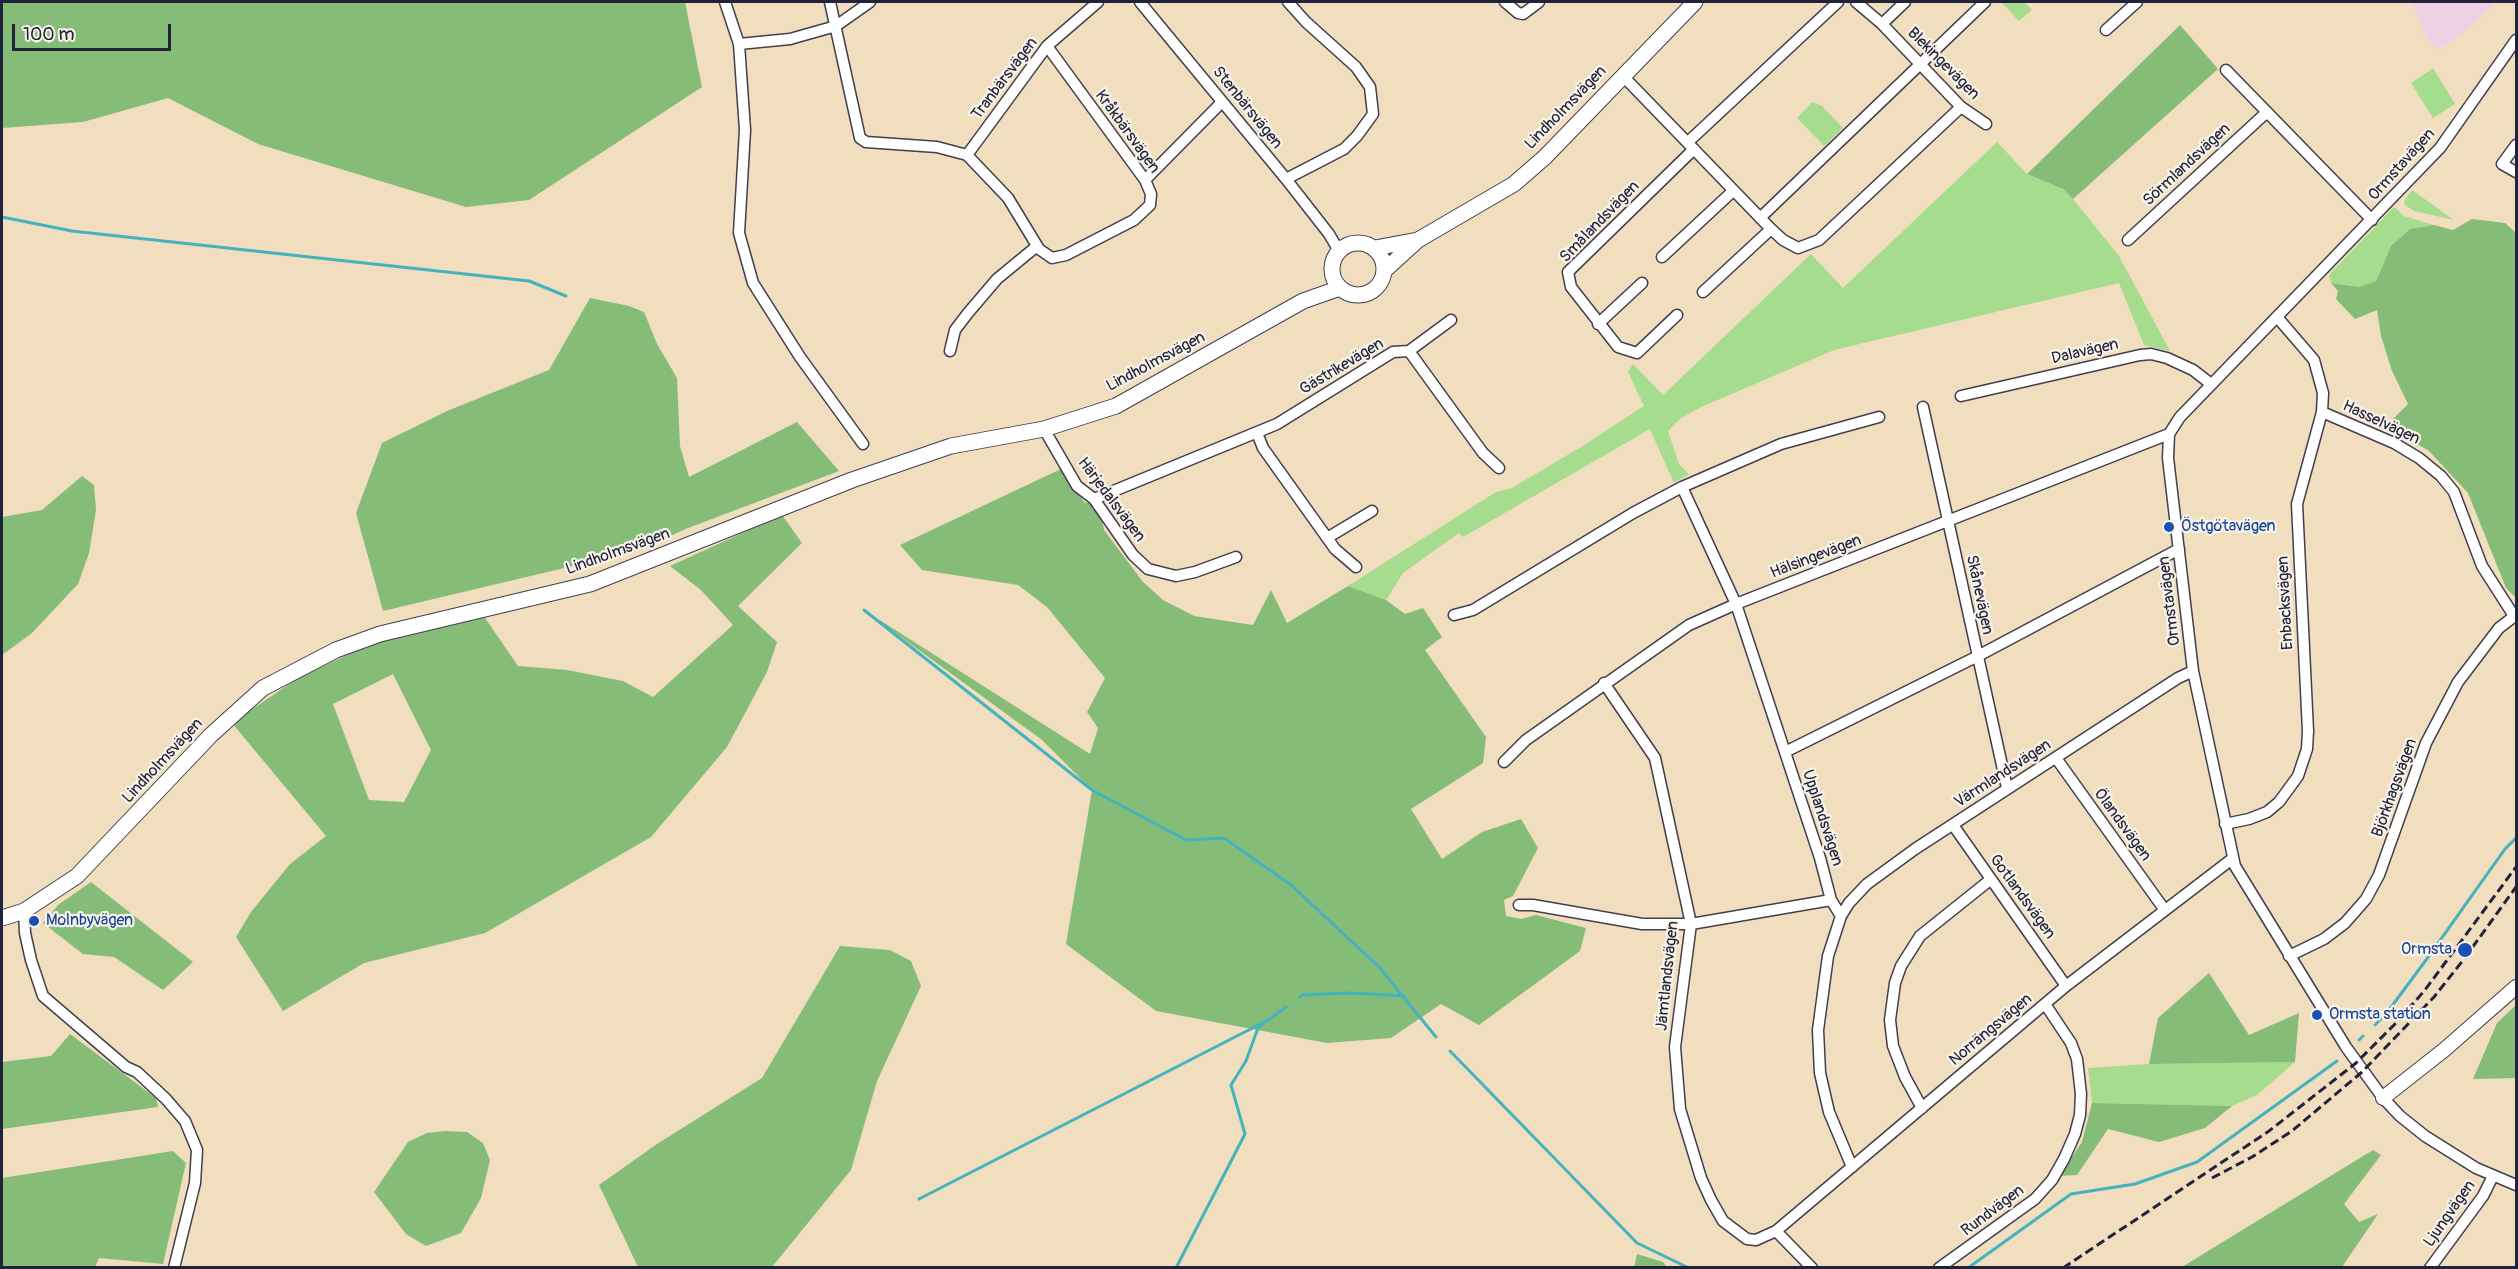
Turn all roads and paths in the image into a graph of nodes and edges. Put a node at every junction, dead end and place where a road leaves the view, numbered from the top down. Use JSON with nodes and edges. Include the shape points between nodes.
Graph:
{"nodes":[{"id":1,"x":725,"y":2,"type":"edge"},
{"id":2,"x":830,"y":2,"type":"edge"},
{"id":3,"x":870,"y":2,"type":"edge"},
{"id":4,"x":1098,"y":2,"type":"edge"},
{"id":5,"x":1140,"y":2,"type":"edge"},
{"id":6,"x":1288,"y":2,"type":"edge"},
{"id":7,"x":1505,"y":2,"type":"edge"},
{"id":8,"x":1539,"y":2,"type":"edge"},
{"id":9,"x":1695,"y":2,"type":"edge"},
{"id":10,"x":1838,"y":2,"type":"edge"},
{"id":11,"x":1856,"y":2,"type":"edge"},
{"id":12,"x":1905,"y":2,"type":"edge"},
{"id":13,"x":1985,"y":2,"type":"edge"},
{"id":14,"x":2136,"y":2,"type":"edge"},
{"id":15,"x":1882,"y":24,"type":"junction"},
{"id":16,"x":836,"y":26,"type":"junction"},
{"id":17,"x":2106,"y":30,"type":"dead end"},
{"id":18,"x":2517,"y":40,"type":"edge"},
{"id":19,"x":739,"y":44,"type":"junction"},
{"id":20,"x":1047,"y":46,"type":"junction"},
{"id":21,"x":1921,"y":64,"type":"junction"},
{"id":22,"x":2226,"y":70,"type":"dead end"},
{"id":23,"x":1623,"y":76,"type":"junction"},
{"id":24,"x":1222,"y":102,"type":"junction"},
{"id":25,"x":1961,"y":107,"type":"junction"},
{"id":26,"x":2266,"y":112,"type":"junction"},
{"id":27,"x":1986,"y":124,"type":"dead end"},
{"id":28,"x":1691,"y":145,"type":"junction"},
{"id":29,"x":2517,"y":145,"type":"edge"},
{"id":30,"x":967,"y":155,"type":"junction"},
{"id":31,"x":2517,"y":172,"type":"edge"},
{"id":32,"x":1286,"y":179,"type":"junction"},
{"id":33,"x":1145,"y":180,"type":"junction"},
{"id":34,"x":1733,"y":191,"type":"junction"},
{"id":35,"x":1760,"y":218,"type":"junction"},
{"id":36,"x":2372,"y":220,"type":"junction"},
{"id":37,"x":1771,"y":230,"type":"junction"},
{"id":38,"x":1418,"y":240,"type":"junction"},
{"id":39,"x":2128,"y":240,"type":"dead end"},
{"id":40,"x":1037,"y":246,"type":"junction"},
{"id":41,"x":1342,"y":248,"type":"junction"},
{"id":42,"x":1375,"y":248,"type":"junction"},
{"id":43,"x":1662,"y":257,"type":"dead end"},
{"id":44,"x":1384,"y":270,"type":"junction"},
{"id":45,"x":1332,"y":271,"type":"junction"},
{"id":46,"x":1642,"y":283,"type":"dead end"},
{"id":47,"x":1340,"y":288,"type":"junction"},
{"id":48,"x":1703,"y":292,"type":"dead end"},
{"id":49,"x":1303,"y":301,"type":"junction"},
{"id":50,"x":1677,"y":315,"type":"dead end"},
{"id":51,"x":2277,"y":317,"type":"junction"},
{"id":52,"x":1451,"y":320,"type":"dead end"},
{"id":53,"x":1598,"y":324,"type":"junction"},
{"id":54,"x":950,"y":351,"type":"dead end"},
{"id":55,"x":1409,"y":351,"type":"junction"},
{"id":56,"x":2211,"y":384,"type":"junction"},
{"id":57,"x":1961,"y":396,"type":"dead end"},
{"id":58,"x":1923,"y":407,"type":"dead end"},
{"id":59,"x":2322,"y":412,"type":"junction"},
{"id":60,"x":1879,"y":417,"type":"dead end"},
{"id":61,"x":1044,"y":429,"type":"junction"},
{"id":62,"x":1257,"y":433,"type":"junction"},
{"id":63,"x":2169,"y":434,"type":"junction"},
{"id":64,"x":863,"y":444,"type":"dead end"},
{"id":65,"x":1499,"y":468,"type":"dead end"},
{"id":66,"x":1682,"y":487,"type":"junction"},
{"id":67,"x":1094,"y":499,"type":"junction"},
{"id":68,"x":1372,"y":511,"type":"dead end"},
{"id":69,"x":1948,"y":521,"type":"junction"},
{"id":70,"x":1327,"y":538,"type":"junction"},
{"id":71,"x":2178,"y":549,"type":"junction"},
{"id":72,"x":1236,"y":557,"type":"dead end"},
{"id":73,"x":1356,"y":567,"type":"dead end"},
{"id":74,"x":1736,"y":604,"type":"junction"},
{"id":75,"x":1454,"y":615,"type":"dead end"},
{"id":76,"x":2515,"y":616,"type":"edge"},
{"id":77,"x":1976,"y":657,"type":"junction"},
{"id":78,"x":2193,"y":671,"type":"junction"},
{"id":79,"x":1604,"y":682,"type":"junction"},
{"id":80,"x":1785,"y":752,"type":"junction"},
{"id":81,"x":2056,"y":758,"type":"junction"},
{"id":82,"x":1504,"y":762,"type":"dead end"},
{"id":83,"x":2007,"y":788,"type":"junction"},
{"id":84,"x":2225,"y":824,"type":"junction"},
{"id":85,"x":1953,"y":825,"type":"junction"},
{"id":86,"x":2232,"y":859,"type":"junction"},
{"id":87,"x":1990,"y":880,"type":"junction"},
{"id":88,"x":1831,"y":900,"type":"junction"},
{"id":89,"x":1519,"y":905,"type":"dead end"},
{"id":90,"x":2164,"y":909,"type":"junction"},
{"id":91,"x":24,"y":911,"type":"junction"},
{"id":92,"x":1841,"y":916,"type":"junction"},
{"id":93,"x":2,"y":918,"type":"edge"},
{"id":94,"x":1691,"y":924,"type":"junction"},
{"id":95,"x":2289,"y":956,"type":"junction"},
{"id":96,"x":2066,"y":986,"type":"junction"},
{"id":97,"x":2517,"y":987,"type":"edge"},
{"id":98,"x":2045,"y":1004,"type":"junction"},
{"id":99,"x":2384,"y":1098,"type":"junction"},
{"id":100,"x":1922,"y":1108,"type":"junction"},
{"id":101,"x":1852,"y":1167,"type":"junction"},
{"id":102,"x":2493,"y":1176,"type":"junction"},
{"id":103,"x":2517,"y":1185,"type":"edge"},
{"id":104,"x":1776,"y":1231,"type":"junction"},
{"id":105,"x":174,"y":1268,"type":"edge"},
{"id":106,"x":1812,"y":1268,"type":"edge"},
{"id":107,"x":1939,"y":1268,"type":"edge"},
{"id":108,"x":2430,"y":1268,"type":"edge"}],
"edges":[{"from":1,"to":19,"type":"street"},
{"from":2,"to":16,"type":"street"},
{"from":3,"to":16,"type":"street"},
{"from":4,"to":20,"type":"street","name":"Tranbärsvägen"},
{"from":5,"to":24,"type":"street","name":"Stenbärsvägen"},
{"from":6,"to":32,"type":"street","via":[[1356,67],[1370,87],[1373,114],[1344,149]]},
{"from":7,"to":8,"type":"street","via":[[1523,14]]},
{"from":9,"to":23,"type":"main road","name":"Lindholmsvägen"},
{"from":10,"to":28,"type":"street"},
{"from":11,"to":15,"type":"street","name":"Blekingevägen"},
{"from":12,"to":15,"type":"street","name":"Blekingevägen"},
{"from":13,"to":21,"type":"street"},
{"from":14,"to":17,"type":"street"},
{"from":15,"to":21,"type":"street","name":"Blekingevägen"},
{"from":16,"to":19,"type":"street","via":[[790,39]]},
{"from":16,"to":30,"type":"street","via":[[860,138],[866,142],[938,147]]},
{"from":18,"to":36,"type":"street","name":"Ormstavägen","via":[[2440,148]]},
{"from":19,"to":64,"type":"street","via":[[745,130],[739,233],[753,283]]},
{"from":20,"to":30,"type":"street","name":"Tranbärsvägen"},
{"from":20,"to":33,"type":"street","name":"Kråkbärsvägen"},
{"from":21,"to":25,"type":"street","name":"Blekingevägen"},
{"from":21,"to":35,"type":"street"},
{"from":22,"to":26,"type":"street"},
{"from":23,"to":28,"type":"street"},
{"from":23,"to":38,"type":"main road","name":"Lindholmsvägen","via":[[1514,184]]},
{"from":24,"to":32,"type":"street","name":"Stenbärsvägen"},
{"from":24,"to":33,"type":"street"},
{"from":25,"to":27,"type":"street","name":"Blekingevägen"},
{"from":25,"to":37,"type":"street","via":[[1819,240],[1798,248]]},
{"from":26,"to":36,"type":"street"},
{"from":26,"to":39,"type":"street","name":"Sörmlandsvägen"},
{"from":28,"to":34,"type":"street"},
{"from":28,"to":53,"type":"street","name":"Smålandsvägen","via":[[1568,272],[1571,287]]},
{"from":29,"to":31,"type":"street","via":[[2502,164]]},
{"from":30,"to":40,"type":"street","via":[[1008,198]]},
{"from":32,"to":41,"type":"street","name":"Stenbärsvägen"},
{"from":33,"to":40,"type":"street","name":"Kråkbärsvägen","via":[[1151,194],[1150,205],[1134,220],[1066,255],[1052,258]]},
{"from":34,"to":35,"type":"street"},
{"from":34,"to":43,"type":"street"},
{"from":35,"to":37,"type":"street"},
{"from":36,"to":51,"type":"street","name":"Ormstavägen"},
{"from":37,"to":48,"type":"street"},
{"from":38,"to":42,"type":"main road","name":"Lindholmsvägen"},
{"from":38,"to":44,"type":"main road","name":"Lindholmsvägen"},
{"from":40,"to":54,"type":"street","via":[[997,279],[968,313],[956,330]]},
{"from":41,"to":42,"type":"main road","name":"Lindholmsvägen","via":[[1364,243]]},
{"from":41,"to":45,"type":"main road","name":"Lindholmsvägen"},
{"from":42,"to":44,"type":"main road"},
{"from":44,"to":47,"type":"main road","name":"Lindholmsvägen","via":[[1377,287],[1366,294],[1352,294]]},
{"from":45,"to":47,"type":"main road"},
{"from":45,"to":49,"type":"main road","name":"Lindholmsvägen"},
{"from":46,"to":53,"type":"street"},
{"from":47,"to":49,"type":"main road","name":"Lindholmsvägen"},
{"from":49,"to":61,"type":"main road","name":"Lindholmsvägen","via":[[1116,406]]},
{"from":50,"to":53,"type":"street","name":"Smålandsvägen","via":[[1637,353],[1618,347]]},
{"from":51,"to":56,"type":"street","name":"Ormstavägen"},
{"from":51,"to":59,"type":"street","name":"Enbacksvägen","via":[[2314,360]]},
{"from":52,"to":55,"type":"street"},
{"from":55,"to":62,"type":"street","name":"Gästrikevägen","via":[[1393,352]]},
{"from":55,"to":65,"type":"street","name":"Gästrikevägen","via":[[1483,453]]},
{"from":56,"to":57,"type":"street","name":"Dalavägen","via":[[2167,358],[2140,355]]},
{"from":56,"to":63,"type":"street","name":"Ormstavägen"},
{"from":58,"to":69,"type":"street","name":"Skånevägen"},
{"from":59,"to":76,"type":"street","name":"Hasselvägen","via":[[2394,443],[2441,476],[2454,492],[2482,566]]},
{"from":59,"to":84,"type":"street","name":"Enbacksvägen","via":[[2297,504],[2307,749],[2298,776],[2278,802],[2267,812]]},
{"from":60,"to":66,"type":"street","via":[[1781,444]]},
{"from":61,"to":67,"type":"street","name":"Härjedalsvägen","via":[[1077,486]]},
{"from":61,"to":91,"type":"main road","name":"Lindholmsvägen","via":[[941,450],[852,480],[590,584],[380,634],[336,650],[262,688],[211,735],[77,876]]},
{"from":62,"to":67,"type":"street","name":"Gästrikevägen"},
{"from":62,"to":70,"type":"street","via":[[1263,448]]},
{"from":63,"to":69,"type":"street","name":"Hälsingevägen"},
{"from":63,"to":71,"type":"street","name":"Ormstavägen"},
{"from":66,"to":74,"type":"street","name":"Upplandsvägen"},
{"from":66,"to":75,"type":"street","via":[[1473,610]]},
{"from":67,"to":72,"type":"street","name":"Härjedalsvägen","via":[[1148,570],[1176,576]]},
{"from":68,"to":70,"type":"street"},
{"from":69,"to":74,"type":"street","name":"Hälsingevägen"},
{"from":69,"to":77,"type":"street","name":"Skånevägen"},
{"from":70,"to":73,"type":"street"},
{"from":71,"to":77,"type":"street"},
{"from":71,"to":78,"type":"street","name":"Ormstavägen"},
{"from":74,"to":79,"type":"street","name":"Hälsingevägen","via":[[1689,625]]},
{"from":74,"to":80,"type":"street","name":"Upplandsvägen"},
{"from":76,"to":95,"type":"street","name":"Björkhagsvägen","via":[[2499,628],[2452,692],[2426,743],[2379,875],[2366,898],[2345,923],[2324,939]]},
{"from":77,"to":80,"type":"street"},
{"from":77,"to":83,"type":"street","name":"Skånevägen"},
{"from":78,"to":81,"type":"street","name":"Värmlandsvägen"},
{"from":78,"to":84,"type":"street","name":"Ormstavägen"},
{"from":79,"to":82,"type":"street","name":"Hälsingevägen","via":[[1526,740]]},
{"from":79,"to":94,"type":"street","name":"Jämtlandsvägen","via":[[1655,758]]},
{"from":80,"to":88,"type":"street","name":"Upplandsvägen"},
{"from":81,"to":83,"type":"street","name":"Värmlandsvägen"},
{"from":81,"to":90,"type":"street","name":"Ölandsvägen"},
{"from":83,"to":85,"type":"street","name":"Värmlandsvägen"},
{"from":84,"to":86,"type":"street","name":"Ormstavägen"},
{"from":85,"to":87,"type":"street","name":"Gotlandsvägen"},
{"from":85,"to":92,"type":"street","name":"Värmlandsvägen","via":[[1867,884]]},
{"from":86,"to":90,"type":"street","name":"Norrängsvägen"},
{"from":86,"to":95,"type":"street","name":"Ormstavägen"},
{"from":87,"to":96,"type":"street","name":"Gotlandsvägen"},
{"from":87,"to":100,"type":"street","via":[[1920,936],[1895,983],[1890,1020],[1893,1046]]},
{"from":88,"to":92,"type":"street","name":"Upplandsvägen"},
{"from":88,"to":94,"type":"street"},
{"from":89,"to":94,"type":"street","via":[[1642,924]]},
{"from":90,"to":96,"type":"street","name":"Norrängsvägen"},
{"from":91,"to":93,"type":"main road","name":"Lindholmsvägen"},
{"from":91,"to":105,"type":"street","via":[[31,960],[43,996],[126,1067],[137,1072],[185,1121],[197,1150],[195,1183]]},
{"from":92,"to":101,"type":"street","via":[[1826,965],[1820,1004],[1820,1073],[1829,1112]]},
{"from":94,"to":104,"type":"street","name":"Jämtlandsvägen","via":[[1675,1047],[1676,1082],[1686,1133],[1701,1178],[1723,1221],[1747,1239],[1756,1240]]},
{"from":95,"to":99,"type":"street","name":"Ormstavägen","via":[[2356,1063]]},
{"from":96,"to":98,"type":"street","name":"Norrängsvägen"},
{"from":97,"to":99,"type":"street"},
{"from":98,"to":100,"type":"street","name":"Norrängsvägen"},
{"from":98,"to":107,"type":"street","name":"Rundvägen","via":[[2071,1042],[2077,1059],[2081,1094],[2075,1134],[2052,1180],[2035,1199]]},
{"from":99,"to":102,"type":"street","name":"Ormstavägen","via":[[2425,1136]]},
{"from":100,"to":101,"type":"street","name":"Norrängsvägen"},
{"from":101,"to":104,"type":"street","name":"Norrängsvägen"},
{"from":102,"to":103,"type":"street","name":"Ormstavägen"},
{"from":102,"to":108,"type":"street","name":"Ljungvägen"},
{"from":104,"to":106,"type":"street"}]}
